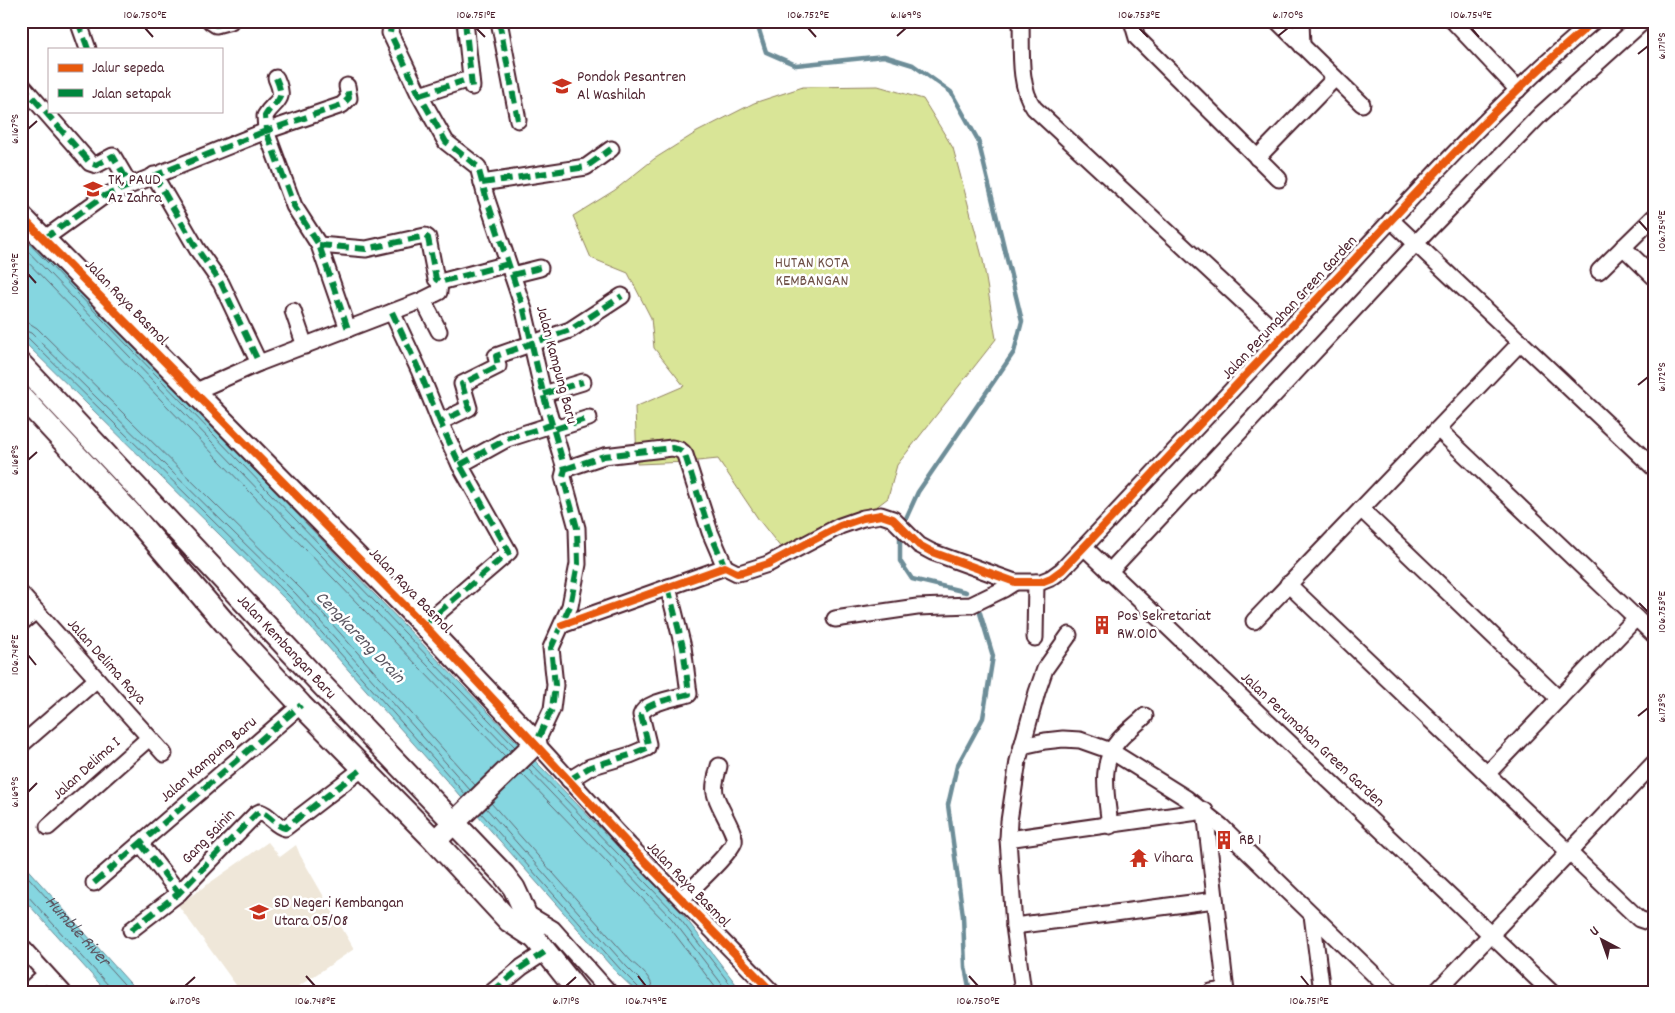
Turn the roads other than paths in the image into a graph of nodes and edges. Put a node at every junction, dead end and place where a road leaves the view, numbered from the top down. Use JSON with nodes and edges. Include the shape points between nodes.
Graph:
{"nodes":[{"id":1,"x":78,"y":21,"type":"edge"},
{"id":2,"x":210,"y":21,"type":"edge"},
{"id":3,"x":231,"y":21,"type":"edge"},
{"id":4,"x":392,"y":21,"type":"edge"},
{"id":5,"x":465,"y":21,"type":"edge"},
{"id":6,"x":499,"y":21,"type":"edge"},
{"id":7,"x":1021,"y":21,"type":"edge"},
{"id":8,"x":1132,"y":21,"type":"edge"},
{"id":9,"x":1276,"y":21,"type":"edge"},
{"id":10,"x":1301,"y":21,"type":"edge"},
{"id":11,"x":1453,"y":21,"type":"edge"},
{"id":12,"x":1594,"y":21,"type":"edge"},
{"id":13,"x":1644,"y":21,"type":"edge"},
{"id":14,"x":1302,"y":46,"type":"junction"},
{"id":15,"x":88,"y":48,"type":"edge"},
{"id":16,"x":276,"y":78,"type":"dead end"},
{"id":17,"x":1335,"y":78,"type":"junction"},
{"id":18,"x":21,"y":84,"type":"edge"},
{"id":19,"x":347,"y":86,"type":"dead end"},
{"id":20,"x":1518,"y":90,"type":"junction"},
{"id":21,"x":420,"y":95,"type":"junction"},
{"id":22,"x":1362,"y":104,"type":"dead end"},
{"id":23,"x":518,"y":120,"type":"dead end"},
{"id":24,"x":266,"y":131,"type":"junction"},
{"id":25,"x":611,"y":149,"type":"dead end"},
{"id":26,"x":1257,"y":158,"type":"junction"},
{"id":27,"x":154,"y":175,"type":"junction"},
{"id":28,"x":1279,"y":179,"type":"dead end"},
{"id":29,"x":482,"y":183,"type":"junction"},
{"id":30,"x":130,"y":185,"type":"junction"},
{"id":31,"x":21,"y":216,"type":"edge"},
{"id":32,"x":1654,"y":217,"type":"edge"},
{"id":33,"x":1391,"y":220,"type":"junction"},
{"id":34,"x":44,"y":239,"type":"junction"},
{"id":35,"x":1416,"y":244,"type":"junction"},
{"id":36,"x":319,"y":245,"type":"junction"},
{"id":37,"x":1623,"y":247,"type":"junction"},
{"id":38,"x":540,"y":268,"type":"dead end"},
{"id":39,"x":510,"y":269,"type":"junction"},
{"id":40,"x":1599,"y":271,"type":"dead end"},
{"id":41,"x":1654,"y":277,"type":"edge"},
{"id":42,"x":440,"y":282,"type":"junction"},
{"id":43,"x":622,"y":296,"type":"dead end"},
{"id":44,"x":423,"y":300,"type":"junction"},
{"id":45,"x":292,"y":311,"type":"dead end"},
{"id":46,"x":392,"y":312,"type":"junction"},
{"id":47,"x":348,"y":329,"type":"junction"},
{"id":48,"x":439,"y":331,"type":"dead end"},
{"id":49,"x":1282,"y":336,"type":"junction"},
{"id":50,"x":1521,"y":342,"type":"junction"},
{"id":51,"x":532,"y":343,"type":"junction"},
{"id":52,"x":305,"y":346,"type":"junction"},
{"id":53,"x":259,"y":363,"type":"junction"},
{"id":54,"x":21,"y":364,"type":"edge"},
{"id":55,"x":583,"y":382,"type":"dead end"},
{"id":56,"x":194,"y":392,"type":"junction"},
{"id":57,"x":544,"y":394,"type":"junction"},
{"id":58,"x":23,"y":401,"type":"edge"},
{"id":59,"x":589,"y":418,"type":"dead end"},
{"id":60,"x":440,"y":422,"type":"junction"},
{"id":61,"x":554,"y":427,"type":"junction"},
{"id":62,"x":1438,"y":429,"type":"junction"},
{"id":63,"x":460,"y":464,"type":"junction"},
{"id":64,"x":1654,"y":468,"type":"edge"},
{"id":65,"x":565,"y":469,"type":"junction"},
{"id":66,"x":1360,"y":509,"type":"junction"},
{"id":67,"x":1084,"y":548,"type":"junction"},
{"id":68,"x":725,"y":567,"type":"junction"},
{"id":69,"x":1109,"y":572,"type":"junction"},
{"id":70,"x":1015,"y":582,"type":"junction"},
{"id":71,"x":1036,"y":582,"type":"junction"},
{"id":72,"x":1288,"y":584,"type":"junction"},
{"id":73,"x":668,"y":587,"type":"junction"},
{"id":74,"x":21,"y":594,"type":"edge"},
{"id":75,"x":36,"y":610,"type":"junction"},
{"id":76,"x":1636,"y":618,"type":"junction"},
{"id":77,"x":835,"y":619,"type":"dead end"},
{"id":78,"x":1254,"y":621,"type":"dead end"},
{"id":79,"x":21,"y":624,"type":"edge"},
{"id":80,"x":424,"y":625,"type":"junction"},
{"id":81,"x":562,"y":625,"type":"junction"},
{"id":82,"x":1069,"y":635,"type":"dead end"},
{"id":83,"x":1654,"y":635,"type":"edge"},
{"id":84,"x":1035,"y":638,"type":"dead end"},
{"id":85,"x":96,"y":679,"type":"junction"},
{"id":86,"x":1559,"y":698,"type":"junction"},
{"id":87,"x":300,"y":705,"type":"junction"},
{"id":88,"x":1145,"y":716,"type":"dead end"},
{"id":89,"x":149,"y":738,"type":"junction"},
{"id":90,"x":21,"y":745,"type":"edge"},
{"id":91,"x":533,"y":746,"type":"junction"},
{"id":92,"x":1022,"y":746,"type":"junction"},
{"id":93,"x":1112,"y":750,"type":"junction"},
{"id":94,"x":164,"y":754,"type":"dead end"},
{"id":95,"x":1654,"y":763,"type":"edge"},
{"id":96,"x":719,"y":766,"type":"dead end"},
{"id":97,"x":362,"y":769,"type":"junction"},
{"id":98,"x":1487,"y":774,"type":"junction"},
{"id":99,"x":569,"y":780,"type":"junction"},
{"id":100,"x":1204,"y":812,"type":"junction"},
{"id":101,"x":460,"y":817,"type":"junction"},
{"id":102,"x":1110,"y":826,"type":"junction"},
{"id":103,"x":48,"y":827,"type":"dead end"},
{"id":104,"x":1008,"y":839,"type":"junction"},
{"id":105,"x":435,"y":841,"type":"junction"},
{"id":106,"x":140,"y":842,"type":"junction"},
{"id":107,"x":1569,"y":852,"type":"junction"},
{"id":108,"x":94,"y":883,"type":"dead end"},
{"id":109,"x":179,"y":893,"type":"junction"},
{"id":110,"x":682,"y":899,"type":"junction"},
{"id":111,"x":1215,"y":900,"type":"junction"},
{"id":112,"x":526,"y":913,"type":"junction"},
{"id":113,"x":1312,"y":915,"type":"junction"},
{"id":114,"x":1654,"y":922,"type":"edge"},
{"id":115,"x":1014,"y":926,"type":"junction"},
{"id":116,"x":132,"y":930,"type":"dead end"},
{"id":117,"x":1491,"y":933,"type":"junction"},
{"id":118,"x":540,"y":945,"type":"junction"},
{"id":119,"x":21,"y":946,"type":"edge"},
{"id":120,"x":46,"y":974,"type":"junction"},
{"id":121,"x":1226,"y":991,"type":"edge"},
{"id":122,"x":26,"y":992,"type":"edge"},
{"id":123,"x":62,"y":992,"type":"edge"},
{"id":124,"x":492,"y":992,"type":"edge"},
{"id":125,"x":578,"y":992,"type":"edge"},
{"id":126,"x":608,"y":992,"type":"edge"},
{"id":127,"x":772,"y":992,"type":"edge"},
{"id":128,"x":1023,"y":992,"type":"edge"},
{"id":129,"x":1211,"y":992,"type":"edge"},
{"id":130,"x":1322,"y":992,"type":"edge"},
{"id":131,"x":1392,"y":992,"type":"edge"},
{"id":132,"x":1436,"y":992,"type":"edge"},
{"id":133,"x":1551,"y":992,"type":"edge"}],
"edges":[{"from":1,"to":15,"type":"street"},
{"from":2,"to":3,"type":"street","via":[[216,25]]},
{"from":4,"to":21,"type":"street","name":"Jalan Kampung Baru","via":[[390,33]]},
{"from":5,"to":21,"type":"street","via":[[468,84]]},
{"from":6,"to":23,"type":"street"},
{"from":7,"to":49,"type":"street","name":"Jalan Perumahan Green Garden","via":[[1024,79],[1034,108]]},
{"from":8,"to":26,"type":"street","via":[[1137,38]]},
{"from":9,"to":14,"type":"street"},
{"from":10,"to":14,"type":"street"},
{"from":11,"to":20,"type":"street"},
{"from":12,"to":20,"type":"street","name":"Jalan Perumahan Green Garden"},
{"from":13,"to":35,"type":"street","via":[[1541,114]]},
{"from":14,"to":17,"type":"street"},
{"from":16,"to":24,"type":"street","via":[[279,100],[265,116]]},
{"from":17,"to":22,"type":"street"},
{"from":17,"to":26,"type":"street"},
{"from":18,"to":30,"type":"street","via":[[90,163],[96,165],[113,156]]},
{"from":19,"to":24,"type":"street","via":[[348,98],[342,105]]},
{"from":20,"to":33,"type":"street","name":"Jalan Perumahan Green Garden"},
{"from":21,"to":29,"type":"street","name":"Jalan Kampung Baru","via":[[446,142],[478,167]]},
{"from":24,"to":27,"type":"street"},
{"from":24,"to":36,"type":"street","via":[[294,206]]},
{"from":25,"to":29,"type":"street","via":[[586,167]]},
{"from":26,"to":28,"type":"street"},
{"from":27,"to":30,"type":"street"},
{"from":27,"to":53,"type":"street","via":[[221,283]]},
{"from":29,"to":39,"type":"street","name":"Jalan Kampung Baru"},
{"from":30,"to":34,"type":"street","via":[[104,196]]},
{"from":31,"to":34,"type":"main road","name":"Jalan Raya Basmol"},
{"from":32,"to":37,"type":"street"},
{"from":33,"to":35,"type":"street"},
{"from":33,"to":49,"type":"street","name":"Jalan Perumahan Green Garden"},
{"from":34,"to":56,"type":"main road","name":"Jalan Raya Basmol"},
{"from":35,"to":50,"type":"street"},
{"from":35,"to":69,"type":"street"},
{"from":36,"to":42,"type":"street","via":[[366,249],[425,236],[436,279]]},
{"from":36,"to":47,"type":"street"},
{"from":37,"to":40,"type":"street"},
{"from":37,"to":41,"type":"street"},
{"from":38,"to":39,"type":"street"},
{"from":39,"to":42,"type":"street"},
{"from":39,"to":51,"type":"street","name":"Jalan Kampung Baru"},
{"from":42,"to":44,"type":"street","via":[[439,292]]},
{"from":43,"to":51,"type":"street","via":[[570,330]]},
{"from":44,"to":46,"type":"street"},
{"from":44,"to":48,"type":"street"},
{"from":45,"to":52,"type":"street"},
{"from":46,"to":47,"type":"street"},
{"from":46,"to":60,"type":"street"},
{"from":47,"to":52,"type":"street"},
{"from":49,"to":67,"type":"street","name":"Jalan Perumahan Green Garden"},
{"from":50,"to":62,"type":"street"},
{"from":50,"to":64,"type":"street"},
{"from":51,"to":57,"type":"street","name":"Jalan Kampung Baru"},
{"from":51,"to":60,"type":"street","via":[[496,356],[498,366],[462,384],[469,408]]},
{"from":52,"to":53,"type":"street"},
{"from":53,"to":56,"type":"street"},
{"from":54,"to":101,"type":"main road","name":"Jalan Kembangan Baru","via":[[329,693]]},
{"from":55,"to":57,"type":"street"},
{"from":56,"to":80,"type":"main road","name":"Jalan Raya Basmol"},
{"from":57,"to":61,"type":"street","name":"Jalan Kampung Baru"},
{"from":58,"to":87,"type":"main road","name":"Jalan Kembangan Baru","via":[[135,518]]},
{"from":59,"to":61,"type":"street"},
{"from":60,"to":63,"type":"street"},
{"from":61,"to":63,"type":"street","via":[[507,439]]},
{"from":61,"to":65,"type":"street","name":"Jalan Kampung Baru"},
{"from":62,"to":66,"type":"street"},
{"from":62,"to":76,"type":"street"},
{"from":63,"to":80,"type":"street","via":[[509,552]]},
{"from":65,"to":68,"type":"street","via":[[604,456],[678,449],[685,455]]},
{"from":65,"to":81,"type":"street","name":"Jalan Kampung Baru","via":[[563,477],[577,528],[578,564],[570,606]]},
{"from":66,"to":72,"type":"street"},
{"from":66,"to":86,"type":"street"},
{"from":67,"to":69,"type":"street","name":"Jalan Perumahan Green Garden"},
{"from":67,"to":71,"type":"street","via":[[1051,578]]},
{"from":68,"to":70,"type":"street","via":[[737,573],[768,564],[840,526],[881,515],[893,518],[919,544],[932,552]]},
{"from":68,"to":73,"type":"street"},
{"from":69,"to":117,"type":"street","name":"Jalan Perumahan Green Garden"},
{"from":70,"to":71,"type":"street"},
{"from":70,"to":77,"type":"street","via":[[967,606],[917,608]]},
{"from":71,"to":84,"type":"street"},
{"from":72,"to":78,"type":"street"},
{"from":72,"to":98,"type":"street"},
{"from":73,"to":81,"type":"street"},
{"from":73,"to":99,"type":"street","via":[[683,647],[689,694],[663,701],[642,712],[647,748],[590,767]]},
{"from":74,"to":75,"type":"street","name":"Jalan Delima Raya"},
{"from":75,"to":79,"type":"street"},
{"from":75,"to":85,"type":"street","name":"Jalan Delima Raya"},
{"from":76,"to":83,"type":"street"},
{"from":76,"to":86,"type":"street"},
{"from":80,"to":91,"type":"main road","name":"Jalan Raya Basmol"},
{"from":81,"to":91,"type":"street","name":"Jalan Kampung Baru","via":[[551,648],[555,685],[552,709]]},
{"from":82,"to":92,"type":"street","via":[[1045,669]]},
{"from":85,"to":89,"type":"street","name":"Jalan Delima Raya"},
{"from":85,"to":90,"type":"street"},
{"from":86,"to":98,"type":"street"},
{"from":87,"to":97,"type":"main road","name":"Jalan Kembangan Baru"},
{"from":87,"to":106,"type":"street","name":"Jalan Kampung Baru"},
{"from":88,"to":93,"type":"street"},
{"from":89,"to":94,"type":"street","name":"Jalan Delima Raya"},
{"from":89,"to":103,"type":"street","name":"Jalan Delima I"},
{"from":91,"to":99,"type":"street","name":"Jalan Raya Basmol"},
{"from":91,"to":101,"type":"main road"},
{"from":92,"to":93,"type":"street","via":[[1063,739],[1080,740]]},
{"from":92,"to":104,"type":"street","via":[[1008,821]]},
{"from":93,"to":100,"type":"street"},
{"from":93,"to":102,"type":"street","via":[[1105,782]]},
{"from":95,"to":107,"type":"street"},
{"from":96,"to":110,"type":"street","via":[[714,791],[721,812],[735,835],[734,842]]},
{"from":97,"to":105,"type":"main road","name":"Jalan Kembangan Baru"},
{"from":97,"to":109,"type":"street","name":"Gang Sainin","via":[[285,828],[264,813],[256,814]]},
{"from":98,"to":107,"type":"street"},
{"from":99,"to":110,"type":"street","name":"Jalan Raya Basmol"},
{"from":100,"to":102,"type":"street"},
{"from":100,"to":111,"type":"street"},
{"from":100,"to":113,"type":"street"},
{"from":101,"to":105,"type":"main road"},
{"from":101,"to":112,"type":"main road","name":"Jalan Kembangan Baru","via":[[514,888]]},
{"from":102,"to":104,"type":"street"},
{"from":104,"to":115,"type":"street"},
{"from":105,"to":118,"type":"main road","name":"Jalan Kembangan Baru","via":[[509,921]]},
{"from":106,"to":108,"type":"street","name":"Jalan Kampung Baru"},
{"from":106,"to":109,"type":"street"},
{"from":107,"to":114,"type":"street","via":[[1639,919]]},
{"from":107,"to":117,"type":"street"},
{"from":109,"to":116,"type":"street","name":"Gang Sainin"},
{"from":110,"to":127,"type":"street","name":"Jalan Raya Basmol"},
{"from":111,"to":115,"type":"street"},
{"from":111,"to":121,"type":"street"},
{"from":112,"to":118,"type":"main road","name":"Jalan Kembangan Baru"},
{"from":112,"to":126,"type":"street","via":[[553,929]]},
{"from":113,"to":130,"type":"street"},
{"from":113,"to":131,"type":"street"},
{"from":115,"to":128,"type":"street"},
{"from":117,"to":132,"type":"street"},
{"from":117,"to":133,"type":"street","name":"Jalan Perumahan Green Garden"},
{"from":118,"to":124,"type":"street","via":[[522,967]]},
{"from":118,"to":125,"type":"main road","name":"Jalan Kembangan Baru"},
{"from":119,"to":120,"type":"street"},
{"from":120,"to":122,"type":"street"},
{"from":120,"to":123,"type":"street"},
{"from":121,"to":129,"type":"street"}]}
